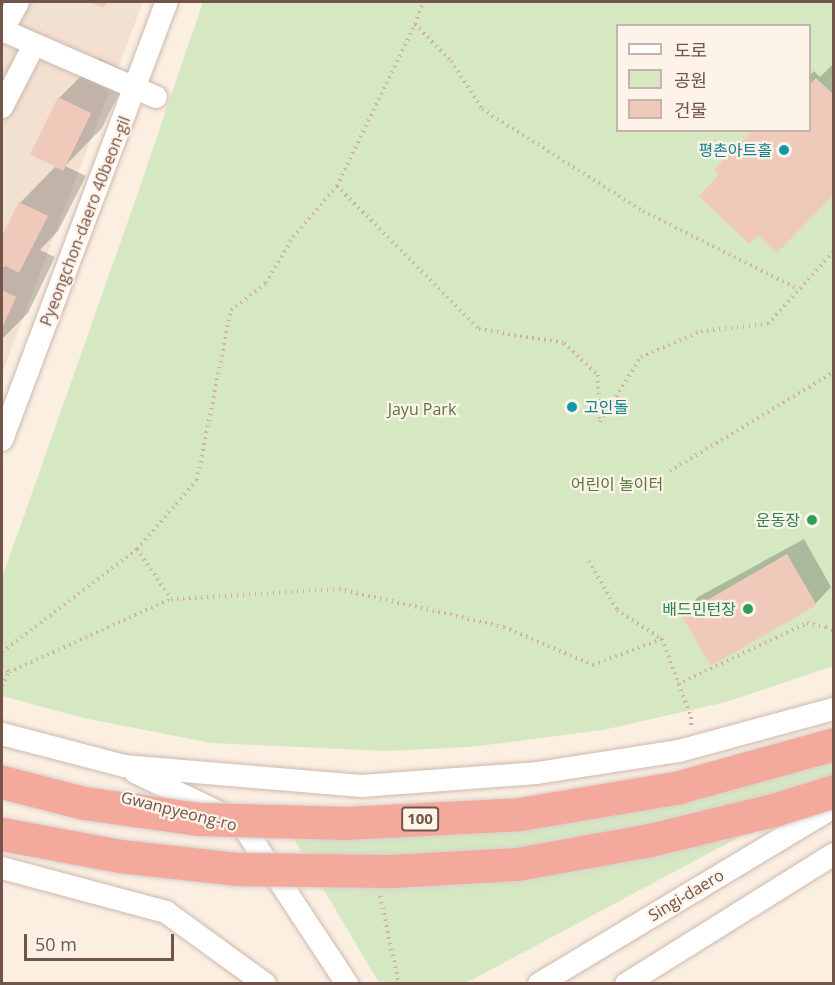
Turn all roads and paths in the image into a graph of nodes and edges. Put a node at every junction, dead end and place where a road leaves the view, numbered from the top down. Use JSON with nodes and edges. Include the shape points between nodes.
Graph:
{"nodes":[{"id":1,"x":18,"y":2,"type":"edge"},
{"id":2,"x":167,"y":2,"type":"edge"},
{"id":3,"x":423,"y":2,"type":"edge"},
{"id":4,"x":415,"y":24,"type":"junction"},
{"id":5,"x":2,"y":31,"type":"edge"},
{"id":6,"x":34,"y":45,"type":"junction"},
{"id":7,"x":146,"y":93,"type":"junction"},
{"id":8,"x":2,"y":107,"type":"edge"},
{"id":9,"x":337,"y":186,"type":"junction"},
{"id":10,"x":834,"y":251,"type":"edge"},
{"id":11,"x":798,"y":289,"type":"junction"},
{"id":12,"x":834,"y":372,"type":"edge"},
{"id":13,"x":2,"y":437,"type":"edge"},
{"id":14,"x":670,"y":471,"type":"dead end"},
{"id":15,"x":137,"y":549,"type":"junction"},
{"id":16,"x":589,"y":561,"type":"dead end"},
{"id":17,"x":171,"y":599,"type":"junction"},
{"id":18,"x":834,"y":632,"type":"edge"},
{"id":19,"x":662,"y":639,"type":"junction"},
{"id":20,"x":2,"y":652,"type":"edge"},
{"id":21,"x":2,"y":667,"type":"edge"},
{"id":22,"x":9,"y":672,"type":"junction"},
{"id":23,"x":678,"y":684,"type":"junction"},
{"id":24,"x":2,"y":686,"type":"edge"},
{"id":25,"x":834,"y":709,"type":"edge"},
{"id":26,"x":691,"y":729,"type":"dead end"},
{"id":27,"x":2,"y":734,"type":"edge"},
{"id":28,"x":834,"y":736,"type":"edge"},
{"id":29,"x":834,"y":744,"type":"edge"},
{"id":30,"x":124,"y":766,"type":"junction"},
{"id":31,"x":2,"y":767,"type":"edge"},
{"id":32,"x":2,"y":782,"type":"edge"},
{"id":33,"x":834,"y":791,"type":"edge"},
{"id":34,"x":834,"y":807,"type":"edge"},
{"id":35,"x":241,"y":823,"type":"junction"},
{"id":36,"x":2,"y":834,"type":"edge"},
{"id":37,"x":834,"y":854,"type":"edge"},
{"id":38,"x":834,"y":865,"type":"edge"},
{"id":39,"x":2,"y":868,"type":"edge"},
{"id":40,"x":2,"y":880,"type":"edge"},
{"id":41,"x":378,"y":884,"type":"dead end"},
{"id":42,"x":166,"y":912,"type":"junction"},
{"id":43,"x":671,"y":957,"type":"junction"},
{"id":44,"x":265,"y":984,"type":"edge"},
{"id":45,"x":347,"y":984,"type":"edge"},
{"id":46,"x":399,"y":984,"type":"edge"},
{"id":47,"x":539,"y":984,"type":"edge"},
{"id":48,"x":626,"y":984,"type":"edge"}],
"edges":[{"from":1,"to":5,"type":"street"},
{"from":2,"to":7,"type":"street","name":"Pyeongchon-daero 40beon-gil"},
{"from":3,"to":4,"type":"path"},
{"from":4,"to":9,"type":"path"},
{"from":4,"to":11,"type":"path","via":[[451,62],[482,109],[643,211]]},
{"from":5,"to":6,"type":"street"},
{"from":6,"to":7,"type":"street"},
{"from":6,"to":8,"type":"street"},
{"from":7,"to":13,"type":"street","name":"Pyeongchon-daero 40beon-gil"},
{"from":9,"to":11,"type":"path","via":[[479,329],[564,343],[598,375],[600,422],[641,357],[701,331],[768,324]]},
{"from":9,"to":15,"type":"path","via":[[293,237],[266,283],[231,310],[197,480]]},
{"from":10,"to":11,"type":"path"},
{"from":12,"to":14,"type":"path"},
{"from":15,"to":17,"type":"path"},
{"from":15,"to":20,"type":"path"},
{"from":16,"to":19,"type":"path","via":[[617,610]]},
{"from":17,"to":19,"type":"path","via":[[339,589],[504,627],[593,665]]},
{"from":17,"to":22,"type":"path"},
{"from":18,"to":23,"type":"path","via":[[807,623]]},
{"from":19,"to":23,"type":"path"},
{"from":21,"to":22,"type":"path"},
{"from":22,"to":24,"type":"path"},
{"from":23,"to":26,"type":"path","via":[[692,717]]},
{"from":25,"to":30,"type":"street","via":[[679,751],[537,773],[362,786]]},
{"from":27,"to":30,"type":"street"},
{"from":28,"to":35,"type":"street","via":[[690,776],[538,803]]},
{"from":29,"to":32,"type":"highway","number":"100","bridge":true,"via":[[679,787],[520,814],[345,823],[200,819],[84,803]]},
{"from":30,"to":35,"type":"street"},
{"from":31,"to":35,"type":"street","name":"Gwanpyeong-ro"},
{"from":33,"to":36,"type":"highway","bridge":true,"via":[[777,809],[628,844],[517,864],[390,871],[238,869],[120,856]]},
{"from":34,"to":47,"type":"street","name":"Singi-daero"},
{"from":35,"to":45,"type":"street","name":"Gwanpyeong-ro"},
{"from":37,"to":43,"type":"street"},
{"from":38,"to":43,"type":"street"},
{"from":39,"to":42,"type":"street"},
{"from":40,"to":42,"type":"street"},
{"from":41,"to":46,"type":"path"},
{"from":42,"to":44,"type":"street"},
{"from":43,"to":48,"type":"street"}]}
